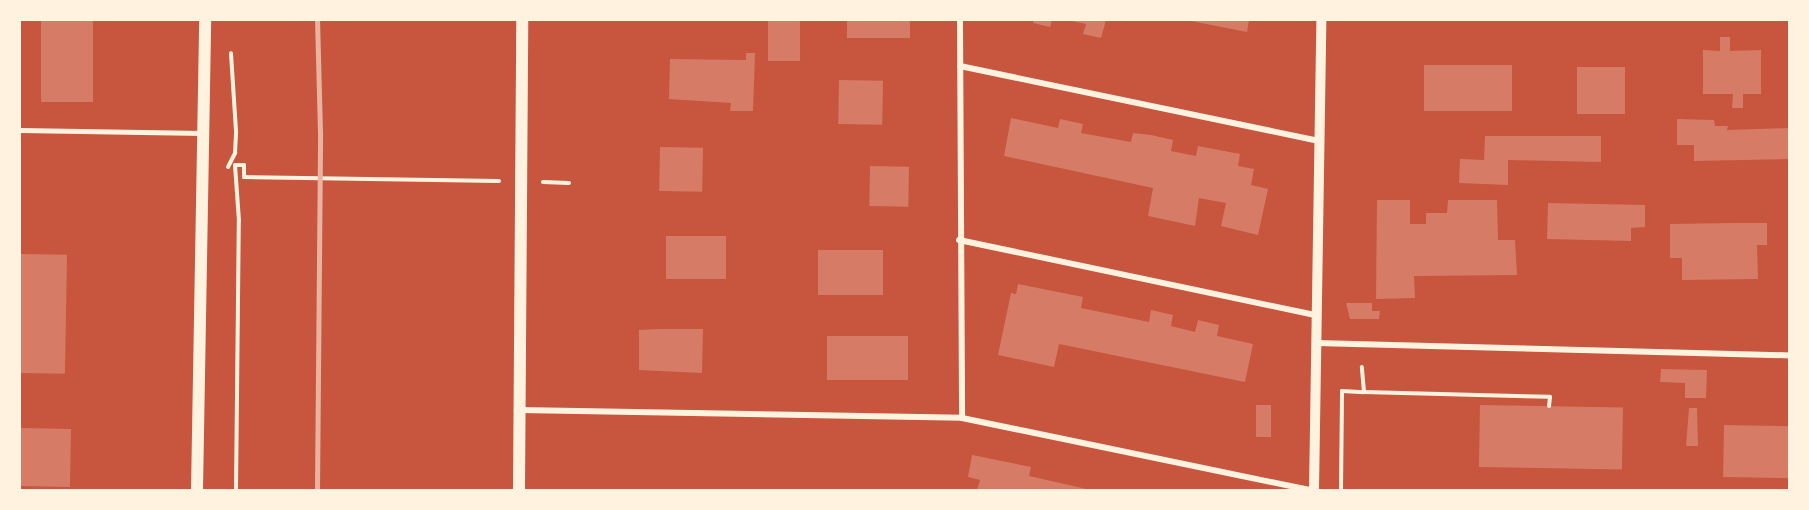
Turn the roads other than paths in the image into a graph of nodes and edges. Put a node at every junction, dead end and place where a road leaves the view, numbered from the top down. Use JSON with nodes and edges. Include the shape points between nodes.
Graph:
{"nodes":[{"id":1,"x":205,"y":20,"type":"edge"},
{"id":2,"x":522,"y":20,"type":"edge"},
{"id":3,"x":960,"y":20,"type":"edge"},
{"id":4,"x":1321,"y":20,"type":"edge"},
{"id":5,"x":960,"y":66,"type":"junction"},
{"id":6,"x":20,"y":130,"type":"edge"},
{"id":7,"x":205,"y":133,"type":"junction"},
{"id":8,"x":1320,"y":141,"type":"junction"},
{"id":9,"x":959,"y":240,"type":"junction"},
{"id":10,"x":1316,"y":315,"type":"junction"},
{"id":11,"x":1316,"y":343,"type":"junction"},
{"id":12,"x":1790,"y":355,"type":"edge"},
{"id":13,"x":520,"y":410,"type":"junction"},
{"id":14,"x":962,"y":418,"type":"junction"},
{"id":15,"x":198,"y":490,"type":"edge"},
{"id":16,"x":519,"y":490,"type":"edge"},
{"id":17,"x":1309,"y":490,"type":"edge"},
{"id":18,"x":1314,"y":490,"type":"edge"}],
"edges":[{"from":1,"to":7,"type":"main road"},
{"from":2,"to":13,"type":"main road"},
{"from":3,"to":5,"type":"street"},
{"from":4,"to":8,"type":"street"},
{"from":5,"to":8,"type":"street"},
{"from":5,"to":9,"type":"street"},
{"from":6,"to":7,"type":"lane"},
{"from":7,"to":15,"type":"main road"},
{"from":8,"to":10,"type":"street"},
{"from":9,"to":10,"type":"street"},
{"from":9,"to":14,"type":"street"},
{"from":10,"to":11,"type":"street"},
{"from":11,"to":12,"type":"street"},
{"from":11,"to":18,"type":"street"},
{"from":13,"to":14,"type":"street"},
{"from":13,"to":16,"type":"main road"},
{"from":14,"to":17,"type":"street"}]}
